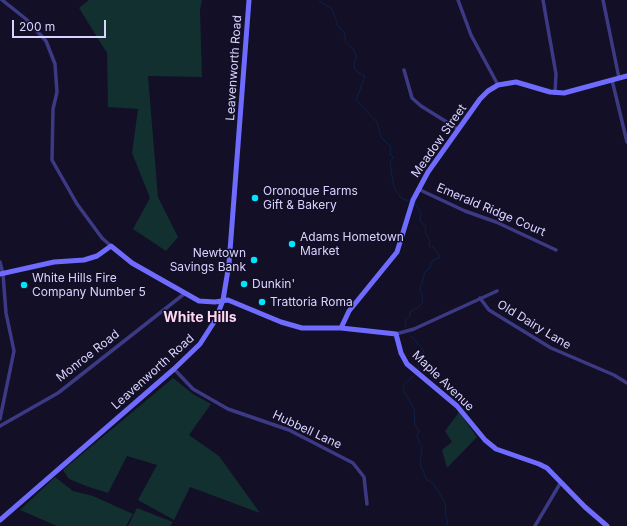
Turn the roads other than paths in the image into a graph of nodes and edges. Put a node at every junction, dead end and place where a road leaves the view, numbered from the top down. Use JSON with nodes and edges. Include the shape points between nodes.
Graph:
{"nodes":[{"id":1,"x":2,"y":0,"type":"edge"},
{"id":2,"x":249,"y":0,"type":"edge"},
{"id":3,"x":458,"y":0,"type":"edge"},
{"id":4,"x":543,"y":0,"type":"edge"},
{"id":5,"x":604,"y":0,"type":"edge"},
{"id":6,"x":404,"y":70,"type":"dead end"},
{"id":7,"x":627,"y":76,"type":"edge"},
{"id":8,"x":619,"y":78,"type":"junction"},
{"id":9,"x":612,"y":80,"type":"junction"},
{"id":10,"x":498,"y":85,"type":"junction"},
{"id":11,"x":555,"y":93,"type":"junction"},
{"id":12,"x":458,"y":129,"type":"junction"},
{"id":13,"x":627,"y":142,"type":"edge"},
{"id":14,"x":418,"y":189,"type":"junction"},
{"id":15,"x":111,"y":246,"type":"junction"},
{"id":16,"x":556,"y":250,"type":"dead end"},
{"id":17,"x":0,"y":262,"type":"edge"},
{"id":18,"x":2,"y":274,"type":"edge"},
{"id":19,"x":497,"y":291,"type":"dead end"},
{"id":20,"x":184,"y":294,"type":"junction"},
{"id":21,"x":480,"y":298,"type":"junction"},
{"id":22,"x":223,"y":300,"type":"junction"},
{"id":23,"x":341,"y":328,"type":"junction"},
{"id":24,"x":396,"y":334,"type":"junction"},
{"id":25,"x":174,"y":369,"type":"junction"},
{"id":26,"x":627,"y":383,"type":"edge"},
{"id":27,"x":0,"y":419,"type":"edge"},
{"id":28,"x":0,"y":426,"type":"edge"},
{"id":29,"x":561,"y":482,"type":"junction"},
{"id":30,"x":367,"y":504,"type":"dead end"},
{"id":31,"x":0,"y":520,"type":"edge"},
{"id":32,"x":535,"y":526,"type":"edge"},
{"id":33,"x":608,"y":526,"type":"edge"}],
"edges":[{"from":1,"to":15,"type":"street","via":[[26,19],[46,41],[55,64],[57,92],[53,109],[52,160],[77,204]]},
{"from":2,"to":22,"type":"main road","name":"Leavenworth Road","via":[[229,264]]},
{"from":3,"to":10,"type":"street","via":[[471,36]]},
{"from":4,"to":11,"type":"street","via":[[556,74]]},
{"from":5,"to":8,"type":"street"},
{"from":6,"to":12,"type":"street","via":[[412,98]]},
{"from":7,"to":8,"type":"main road"},
{"from":8,"to":9,"type":"main road"},
{"from":9,"to":11,"type":"main road"},
{"from":9,"to":13,"type":"street"},
{"from":10,"to":11,"type":"main road","via":[[516,82]]},
{"from":10,"to":12,"type":"main road","name":"Meadow Street","via":[[484,95]]},
{"from":12,"to":14,"type":"main road","name":"Meadow Street"},
{"from":14,"to":16,"type":"street","name":"Emerald Ridge Court"},
{"from":14,"to":23,"type":"main road","name":"Meadow Street","via":[[397,252],[349,311]]},
{"from":15,"to":18,"type":"main road","via":[[97,256],[84,260],[54,262]]},
{"from":15,"to":20,"type":"main road","via":[[132,263]]},
{"from":17,"to":18,"type":"street"},
{"from":18,"to":27,"type":"street","via":[[6,313],[14,350]]},
{"from":19,"to":21,"type":"street"},
{"from":20,"to":22,"type":"main road","via":[[199,301]]},
{"from":20,"to":28,"type":"street","name":"Monroe Road","via":[[58,393]]},
{"from":21,"to":24,"type":"street","via":[[414,329]]},
{"from":21,"to":26,"type":"street","name":"Old Dairy Lane","via":[[489,310],[551,348]]},
{"from":22,"to":23,"type":"main road","via":[[291,325],[314,329]]},
{"from":22,"to":25,"type":"main road","name":"Leavenworth Road","via":[[216,319],[200,344]]},
{"from":23,"to":24,"type":"main road"},
{"from":24,"to":29,"type":"main road","name":"Maple Avenue","via":[[401,354],[407,364],[457,406],[485,440],[496,449],[539,464]]},
{"from":25,"to":30,"type":"street","name":"Hubbell Lane","via":[[192,389],[228,409],[290,430],[354,463],[364,477]]},
{"from":25,"to":31,"type":"main road","name":"Leavenworth Road"},
{"from":29,"to":32,"type":"street"},
{"from":29,"to":33,"type":"main road","name":"Maple Avenue"}]}
